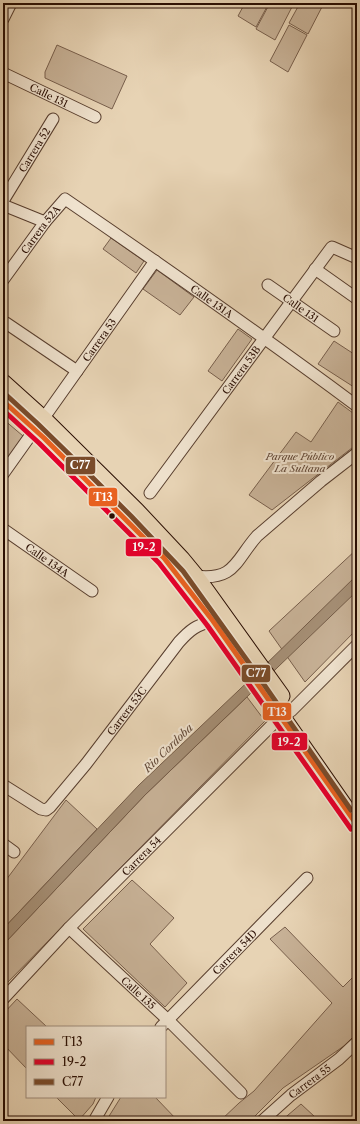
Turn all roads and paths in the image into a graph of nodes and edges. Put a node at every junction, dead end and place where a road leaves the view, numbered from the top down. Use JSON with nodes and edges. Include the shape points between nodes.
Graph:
{"nodes":[{"id":1,"x":11,"y":3,"type":"edge"},
{"id":2,"x":3,"y":19,"type":"edge"},
{"id":3,"x":3,"y":72,"type":"edge"},
{"id":4,"x":95,"y":117,"type":"dead end"},
{"id":5,"x":53,"y":119,"type":"dead end"},
{"id":6,"x":65,"y":199,"type":"joint"},
{"id":7,"x":3,"y":200,"type":"edge"},
{"id":8,"x":3,"y":205,"type":"edge"},
{"id":9,"x":45,"y":222,"type":"junction"},
{"id":10,"x":357,"y":258,"type":"edge"},
{"id":11,"x":155,"y":261,"type":"junction"},
{"id":12,"x":315,"y":269,"type":"junction"},
{"id":13,"x":3,"y":280,"type":"edge"},
{"id":14,"x":268,"y":285,"type":"dead end"},
{"id":15,"x":356,"y":298,"type":"edge"},
{"id":16,"x":292,"y":302,"type":"junction"},
{"id":17,"x":6,"y":323,"type":"dead end"},
{"id":18,"x":334,"y":331,"type":"dead end"},
{"id":19,"x":264,"y":338,"type":"junction"},
{"id":20,"x":77,"y":371,"type":"junction"},
{"id":21,"x":3,"y":383,"type":"edge"},
{"id":22,"x":3,"y":401,"type":"edge"},
{"id":23,"x":357,"y":406,"type":"edge"},
{"id":24,"x":39,"y":424,"type":"junction"},
{"id":25,"x":357,"y":453,"type":"edge"},
{"id":26,"x":3,"y":474,"type":"edge"},
{"id":27,"x":150,"y":493,"type":"dead end"},
{"id":28,"x":3,"y":529,"type":"edge"},
{"id":29,"x":195,"y":576,"type":"junction"},
{"id":30,"x":92,"y":591,"type":"dead end"},
{"id":31,"x":213,"y":621,"type":"junction"},
{"id":32,"x":357,"y":645,"type":"edge"},
{"id":33,"x":251,"y":663,"type":"junction"},
{"id":34,"x":286,"y":713,"type":"junction"},
{"id":35,"x":3,"y":785,"type":"edge"},
{"id":36,"x":357,"y":806,"type":"edge"},
{"id":37,"x":357,"y":825,"type":"edge"},
{"id":38,"x":3,"y":844,"type":"edge"},
{"id":39,"x":14,"y":852,"type":"dead end"},
{"id":40,"x":307,"y":878,"type":"dead end"},
{"id":41,"x":69,"y":928,"type":"junction"},
{"id":42,"x":3,"y":999,"type":"edge"},
{"id":43,"x":165,"y":1023,"type":"edge"},
{"id":44,"x":357,"y":1042,"type":"edge"},
{"id":45,"x":240,"y":1093,"type":"dead end"},
{"id":46,"x":107,"y":1098,"type":"edge"},
{"id":47,"x":94,"y":1121,"type":"edge"},
{"id":48,"x":262,"y":1121,"type":"edge"}],
"edges":[{"from":1,"to":2,"type":"street"},
{"from":3,"to":4,"type":"street","name":"Calle 131"},
{"from":5,"to":7,"type":"street","name":"Carrera 52"},
{"from":6,"to":9,"type":"street","name":"Carrera 52A"},
{"from":6,"to":11,"type":"street","name":"Calle 131A"},
{"from":8,"to":9,"type":"street"},
{"from":9,"to":13,"type":"street","name":"Carrera 52A"},
{"from":10,"to":12,"type":"street","name":"Carrera 53B","via":[[332,248]]},
{"from":11,"to":19,"type":"street","name":"Calle 131A"},
{"from":11,"to":20,"type":"street","name":"Carrera 53"},
{"from":12,"to":15,"type":"street"},
{"from":12,"to":16,"type":"street","name":"Carrera 53B"},
{"from":14,"to":16,"type":"street","name":"Calle 131"},
{"from":16,"to":18,"type":"street","name":"Calle 131"},
{"from":16,"to":19,"type":"street","name":"Carrera 53B"},
{"from":17,"to":20,"type":"street"},
{"from":19,"to":23,"type":"street","name":"Calle 131A"},
{"from":19,"to":27,"type":"street","name":"Carrera 53B"},
{"from":20,"to":24,"type":"street","name":"Carrera 53"},
{"from":21,"to":24,"type":"main road"},
{"from":22,"to":24,"type":"main road"},
{"from":24,"to":26,"type":"street","name":"Carrera 53"},
{"from":24,"to":29,"type":"main road","via":[[136,511]]},
{"from":24,"to":31,"type":"main road","via":[[164,558]]},
{"from":25,"to":29,"type":"street","via":[[258,536],[236,564],[225,573],[214,577]]},
{"from":28,"to":30,"type":"street","name":"Calle 134A"},
{"from":29,"to":33,"type":"main road"},
{"from":31,"to":33,"type":"main road"},
{"from":31,"to":35,"type":"street","name":"Carrera 53C","via":[[191,630],[179,642],[50,807],[46,810],[41,809]]},
{"from":32,"to":34,"type":"street","name":"Carrera 54"},
{"from":33,"to":34,"type":"main road"},
{"from":34,"to":36,"type":"main road"},
{"from":34,"to":37,"type":"main road"},
{"from":34,"to":41,"type":"street","name":"Carrera 54"},
{"from":38,"to":39,"type":"street"},
{"from":40,"to":43,"type":"street","name":"Carrera 54D"},
{"from":41,"to":42,"type":"street","name":"Carrera 54"},
{"from":41,"to":43,"type":"street","name":"Calle 135"},
{"from":43,"to":45,"type":"street","name":"Calle 135"},
{"from":44,"to":48,"type":"street","name":"Carrera 55","via":[[340,1059],[291,1095]]},
{"from":46,"to":47,"type":"street"}]}
